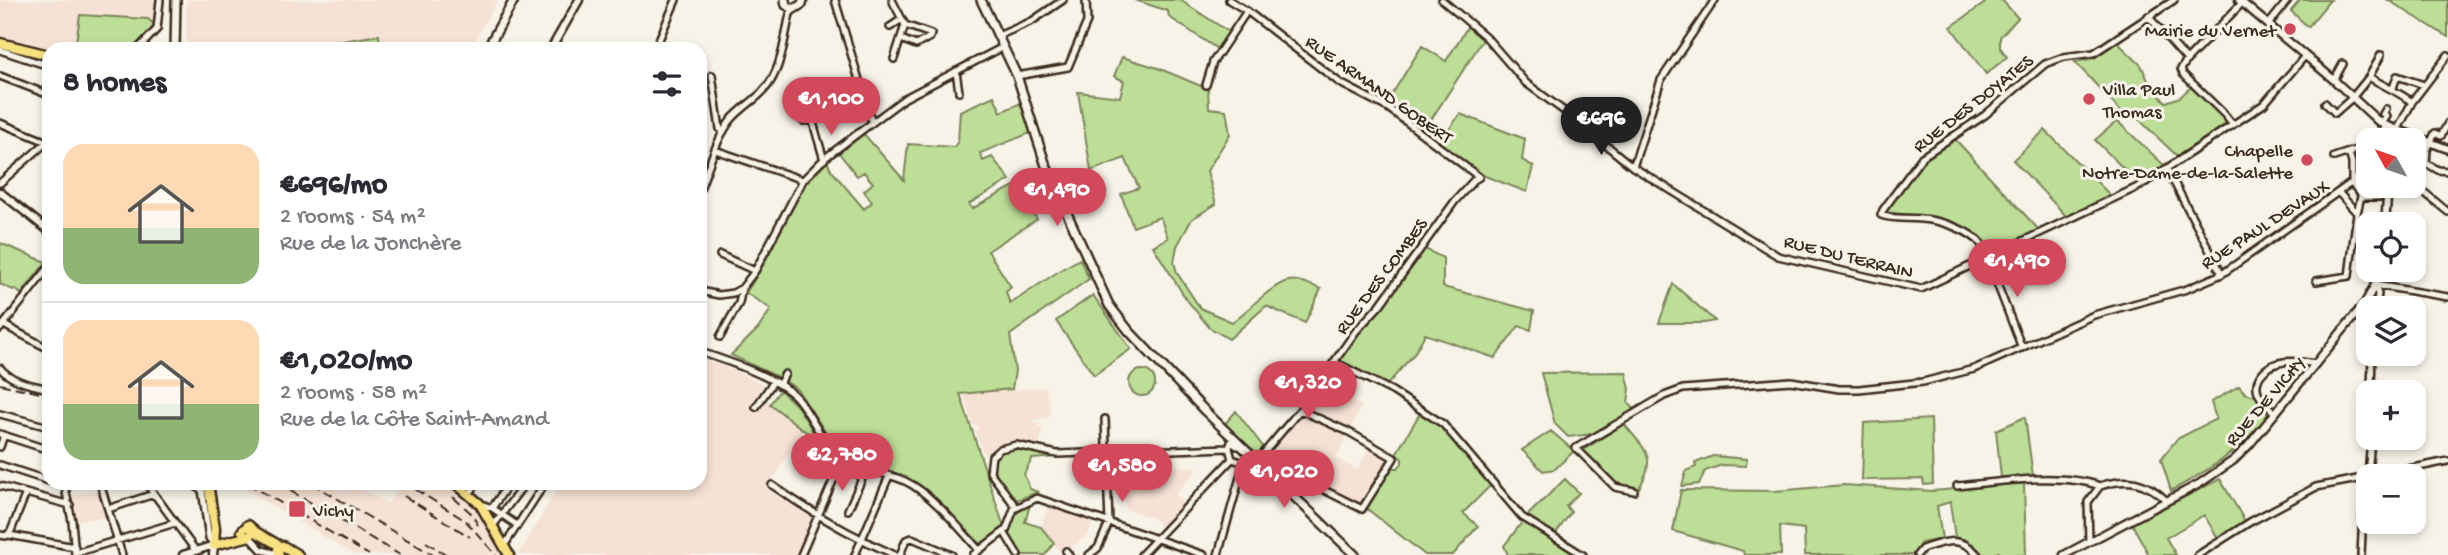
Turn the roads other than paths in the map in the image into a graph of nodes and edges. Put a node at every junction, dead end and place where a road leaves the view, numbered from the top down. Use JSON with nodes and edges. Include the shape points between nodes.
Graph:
{"nodes":[{"id":1,"x":160,"y":0,"type":"edge"},
{"id":2,"x":176,"y":0,"type":"edge"},
{"id":3,"x":514,"y":0,"type":"edge"},
{"id":4,"x":579,"y":0,"type":"edge"},
{"id":5,"x":676,"y":0,"type":"edge"},
{"id":6,"x":785,"y":0,"type":"edge"},
{"id":7,"x":803,"y":0,"type":"edge"},
{"id":8,"x":835,"y":0,"type":"edge"},
{"id":9,"x":892,"y":0,"type":"edge"},
{"id":10,"x":981,"y":0,"type":"edge"},
{"id":11,"x":1063,"y":0,"type":"edge"},
{"id":12,"x":1086,"y":0,"type":"edge"},
{"id":13,"x":1229,"y":0,"type":"edge"},
{"id":14,"x":1442,"y":0,"type":"edge"},
{"id":15,"x":1715,"y":0,"type":"edge"},
{"id":16,"x":2174,"y":0,"type":"edge"},
{"id":17,"x":2288,"y":0,"type":"edge"},
{"id":18,"x":2240,"y":1,"type":"edge"},
{"id":19,"x":794,"y":9,"type":"junction"},
{"id":20,"x":1247,"y":11,"type":"junction"},
{"id":21,"x":2148,"y":16,"type":"junction"},
{"id":22,"x":904,"y":22,"type":"junction"},
{"id":23,"x":2269,"y":25,"type":"junction"},
{"id":24,"x":890,"y":27,"type":"dead end"},
{"id":25,"x":998,"y":36,"type":"junction"},
{"id":26,"x":901,"y":39,"type":"junction"},
{"id":27,"x":145,"y":42,"type":"edge"},
{"id":28,"x":174,"y":42,"type":"edge"},
{"id":29,"x":492,"y":42,"type":"edge"},
{"id":30,"x":555,"y":42,"type":"edge"},
{"id":31,"x":657,"y":42,"type":"edge"},
{"id":32,"x":0,"y":43,"type":"edge"},
{"id":33,"x":1003,"y":47,"type":"junction"},
{"id":34,"x":0,"y":50,"type":"edge"},
{"id":35,"x":42,"y":53,"type":"edge"},
{"id":36,"x":2381,"y":55,"type":"dead end"},
{"id":37,"x":2448,"y":55,"type":"edge"},
{"id":38,"x":2305,"y":56,"type":"junction"},
{"id":39,"x":894,"y":59,"type":"dead end"},
{"id":40,"x":2187,"y":60,"type":"junction"},
{"id":41,"x":42,"y":64,"type":"edge"},
{"id":42,"x":2343,"y":64,"type":"dead end"},
{"id":43,"x":956,"y":71,"type":"junction"},
{"id":44,"x":712,"y":75,"type":"dead end"},
{"id":45,"x":0,"y":76,"type":"edge"},
{"id":46,"x":1017,"y":76,"type":"junction"},
{"id":47,"x":2369,"y":77,"type":"junction"},
{"id":48,"x":2334,"y":80,"type":"junction"},
{"id":49,"x":1206,"y":85,"type":"dead end"},
{"id":50,"x":2424,"y":85,"type":"junction"},
{"id":51,"x":2393,"y":88,"type":"junction"},
{"id":52,"x":42,"y":92,"type":"edge"},
{"id":53,"x":959,"y":92,"type":"dead end"},
{"id":54,"x":2351,"y":98,"type":"junction"},
{"id":55,"x":2412,"y":102,"type":"junction"},
{"id":56,"x":2325,"y":103,"type":"dead end"},
{"id":57,"x":2386,"y":109,"type":"dead end"},
{"id":58,"x":803,"y":121,"type":"dead end"},
{"id":59,"x":0,"y":123,"type":"edge"},
{"id":60,"x":872,"y":123,"type":"junction"},
{"id":61,"x":2448,"y":123,"type":"edge"},
{"id":62,"x":2232,"y":124,"type":"junction"},
{"id":63,"x":2383,"y":125,"type":"junction"},
{"id":64,"x":2392,"y":128,"type":"edge"},
{"id":65,"x":2399,"y":128,"type":"edge"},
{"id":66,"x":724,"y":131,"type":"junction"},
{"id":67,"x":42,"y":139,"type":"edge"},
{"id":68,"x":2426,"y":141,"type":"joint"},
{"id":69,"x":42,"y":146,"type":"edge"},
{"id":70,"x":2448,"y":149,"type":"edge"},
{"id":71,"x":715,"y":150,"type":"junction"},
{"id":72,"x":2356,"y":150,"type":"edge"},
{"id":73,"x":2349,"y":153,"type":"junction"},
{"id":74,"x":2334,"y":157,"type":"dead end"},
{"id":75,"x":824,"y":160,"type":"junction"},
{"id":76,"x":2426,"y":163,"type":"edge"},
{"id":77,"x":1633,"y":167,"type":"junction"},
{"id":78,"x":2167,"y":169,"type":"junction"},
{"id":79,"x":707,"y":171,"type":"edge"},
{"id":80,"x":2448,"y":171,"type":"edge"},
{"id":81,"x":1479,"y":177,"type":"joint"},
{"id":82,"x":803,"y":180,"type":"junction"},
{"id":83,"x":2356,"y":181,"type":"edge"},
{"id":84,"x":0,"y":183,"type":"edge"},
{"id":85,"x":2352,"y":184,"type":"junction"},
{"id":86,"x":2356,"y":189,"type":"edge"},
{"id":87,"x":0,"y":192,"type":"edge"},
{"id":88,"x":2339,"y":193,"type":"junction"},
{"id":89,"x":2426,"y":194,"type":"edge"},
{"id":90,"x":2356,"y":212,"type":"edge"},
{"id":91,"x":2448,"y":212,"type":"edge"},
{"id":92,"x":2356,"y":221,"type":"edge"},
{"id":93,"x":42,"y":225,"type":"edge"},
{"id":94,"x":720,"y":256,"type":"dead end"},
{"id":95,"x":1987,"y":259,"type":"junction"},
{"id":96,"x":755,"y":271,"type":"junction"},
{"id":97,"x":2222,"y":274,"type":"junction"},
{"id":98,"x":42,"y":276,"type":"edge"},
{"id":99,"x":2316,"y":281,"type":"dead end"},
{"id":100,"x":2375,"y":282,"type":"edge"},
{"id":101,"x":2375,"y":285,"type":"junction"},
{"id":102,"x":742,"y":288,"type":"junction"},
{"id":103,"x":707,"y":292,"type":"edge"},
{"id":104,"x":2369,"y":296,"type":"edge"},
{"id":105,"x":2378,"y":296,"type":"edge"},
{"id":106,"x":2448,"y":297,"type":"edge"},
{"id":107,"x":2356,"y":313,"type":"edge"},
{"id":108,"x":1,"y":327,"type":"edge"},
{"id":109,"x":720,"y":337,"type":"dead end"},
{"id":110,"x":42,"y":346,"type":"edge"},
{"id":111,"x":2022,"y":348,"type":"junction"},
{"id":112,"x":707,"y":355,"type":"edge"},
{"id":113,"x":1334,"y":362,"type":"junction"},
{"id":114,"x":2316,"y":364,"type":"junction"},
{"id":115,"x":0,"y":368,"type":"edge"},
{"id":116,"x":785,"y":374,"type":"dead end"},
{"id":117,"x":776,"y":383,"type":"junction"},
{"id":118,"x":42,"y":387,"type":"edge"},
{"id":119,"x":756,"y":407,"type":"dead end"},
{"id":120,"x":1300,"y":410,"type":"junction"},
{"id":121,"x":1205,"y":411,"type":"junction"},
{"id":122,"x":2275,"y":413,"type":"junction"},
{"id":123,"x":0,"y":414,"type":"edge"},
{"id":124,"x":1105,"y":419,"type":"dead end"},
{"id":125,"x":42,"y":425,"type":"edge"},
{"id":126,"x":2,"y":435,"type":"edge"},
{"id":127,"x":1230,"y":445,"type":"junction"},
{"id":128,"x":0,"y":447,"type":"edge"},
{"id":129,"x":42,"y":448,"type":"edge"},
{"id":130,"x":1140,"y":451,"type":"junction"},
{"id":131,"x":1107,"y":453,"type":"junction"},
{"id":132,"x":843,"y":458,"type":"junction"},
{"id":133,"x":1232,"y":459,"type":"junction"},
{"id":134,"x":1251,"y":459,"type":"junction"},
{"id":135,"x":2448,"y":461,"type":"edge"},
{"id":136,"x":0,"y":465,"type":"edge"},
{"id":137,"x":2426,"y":465,"type":"edge"},
{"id":138,"x":866,"y":470,"type":"junction"},
{"id":139,"x":890,"y":476,"type":"junction"},
{"id":140,"x":42,"y":479,"type":"edge"},
{"id":141,"x":2356,"y":479,"type":"edge"},
{"id":142,"x":772,"y":485,"type":"dead end"},
{"id":143,"x":0,"y":486,"type":"edge"},
{"id":144,"x":1108,"y":486,"type":"junction"},
{"id":145,"x":1956,"y":486,"type":"dead end"},
{"id":146,"x":2100,"y":486,"type":"junction"},
{"id":147,"x":65,"y":490,"type":"edge"},
{"id":148,"x":102,"y":490,"type":"edge"},
{"id":149,"x":151,"y":490,"type":"edge"},
{"id":150,"x":204,"y":490,"type":"edge"},
{"id":151,"x":205,"y":490,"type":"edge"},
{"id":152,"x":466,"y":490,"type":"edge"},
{"id":153,"x":472,"y":490,"type":"edge"},
{"id":154,"x":504,"y":490,"type":"edge"},
{"id":155,"x":520,"y":490,"type":"edge"},
{"id":156,"x":537,"y":490,"type":"edge"},
{"id":157,"x":1634,"y":491,"type":"dead end"},
{"id":158,"x":26,"y":493,"type":"junction"},
{"id":159,"x":470,"y":493,"type":"junction"},
{"id":160,"x":154,"y":494,"type":"junction"},
{"id":161,"x":2167,"y":501,"type":"junction"},
{"id":162,"x":480,"y":504,"type":"junction"},
{"id":163,"x":69,"y":505,"type":"junction"},
{"id":164,"x":1016,"y":507,"type":"junction"},
{"id":165,"x":492,"y":508,"type":"junction"},
{"id":166,"x":108,"y":509,"type":"junction"},
{"id":167,"x":848,"y":510,"type":"dead end"},
{"id":168,"x":502,"y":514,"type":"junction"},
{"id":169,"x":818,"y":517,"type":"junction"},
{"id":170,"x":175,"y":523,"type":"junction"},
{"id":171,"x":1109,"y":523,"type":"junction"},
{"id":172,"x":517,"y":525,"type":"junction"},
{"id":173,"x":493,"y":526,"type":"junction"},
{"id":174,"x":1004,"y":532,"type":"junction"},
{"id":175,"x":249,"y":534,"type":"junction"},
{"id":176,"x":2362,"y":534,"type":"edge"},
{"id":177,"x":0,"y":535,"type":"edge"},
{"id":178,"x":9,"y":535,"type":"junction"},
{"id":179,"x":117,"y":540,"type":"junction"},
{"id":180,"x":1155,"y":540,"type":"junction"},
{"id":181,"x":217,"y":541,"type":"junction"},
{"id":182,"x":862,"y":541,"type":"junction"},
{"id":183,"x":2089,"y":542,"type":"junction"},
{"id":184,"x":504,"y":546,"type":"junction"},
{"id":185,"x":979,"y":550,"type":"junction"},
{"id":186,"x":196,"y":551,"type":"junction"},
{"id":187,"x":75,"y":552,"type":"edge"},
{"id":188,"x":260,"y":552,"type":"edge"},
{"id":189,"x":285,"y":552,"type":"edge"},
{"id":190,"x":122,"y":555,"type":"edge"},
{"id":191,"x":183,"y":555,"type":"edge"},
{"id":192,"x":213,"y":555,"type":"edge"},
{"id":193,"x":509,"y":555,"type":"edge"},
{"id":194,"x":801,"y":555,"type":"edge"},
{"id":195,"x":855,"y":555,"type":"edge"},
{"id":196,"x":897,"y":555,"type":"edge"},
{"id":197,"x":952,"y":555,"type":"edge"},
{"id":198,"x":973,"y":555,"type":"edge"},
{"id":199,"x":1018,"y":555,"type":"edge"},
{"id":200,"x":1089,"y":555,"type":"edge"},
{"id":201,"x":1142,"y":555,"type":"edge"},
{"id":202,"x":1204,"y":555,"type":"edge"},
{"id":203,"x":1218,"y":555,"type":"edge"},
{"id":204,"x":1356,"y":555,"type":"edge"},
{"id":205,"x":1583,"y":555,"type":"edge"},
{"id":206,"x":1917,"y":555,"type":"edge"},
{"id":207,"x":1978,"y":555,"type":"edge"},
{"id":208,"x":2064,"y":555,"type":"edge"},
{"id":209,"x":2198,"y":555,"type":"edge"},
{"id":210,"x":2361,"y":555,"type":"edge"}],
"edges":[{"from":1,"to":27,"type":"street","via":[[157,29]]},
{"from":2,"to":28,"type":"main road"},
{"from":3,"to":29,"type":"main road"},
{"from":4,"to":30,"type":"street"},
{"from":5,"to":31,"type":"street"},
{"from":6,"to":19,"type":"main road"},
{"from":7,"to":19,"type":"main road"},
{"from":8,"to":60,"type":"street"},
{"from":9,"to":22,"type":"street"},
{"from":10,"to":25,"type":"main road"},
{"from":11,"to":25,"type":"street"},
{"from":12,"to":46,"type":"street","via":[[1087,22],[1068,68]]},
{"from":13,"to":20,"type":"street","name":"RUE ARMAND GOBERT"},
{"from":14,"to":77,"type":"street","name":"RUE DU TERRAIN","via":[[1486,37],[1526,83]]},
{"from":15,"to":77,"type":"street","via":[[1661,80]]},
{"from":16,"to":21,"type":"street","name":"RUE DES DOYATES"},
{"from":17,"to":23,"type":"street"},
{"from":18,"to":23,"type":"street"},
{"from":18,"to":40,"type":"street"},
{"from":19,"to":66,"type":"street","via":[[768,86]]},
{"from":20,"to":49,"type":"street","via":[[1213,62]]},
{"from":20,"to":81,"type":"street","name":"RUE ARMAND GOBERT","via":[[1326,74],[1388,108]]},
{"from":21,"to":40,"type":"street"},
{"from":21,"to":95,"type":"street","name":"RUE DES DOYATES","via":[[2094,53],[2045,64],[1984,115],[1922,157],[1881,215],[1923,219],[1968,233],[1977,238]]},
{"from":22,"to":24,"type":"street"},
{"from":22,"to":26,"type":"street"},
{"from":22,"to":26,"type":"street","via":[[931,34],[916,45]]},
{"from":23,"to":38,"type":"street"},
{"from":25,"to":33,"type":"main road"},
{"from":26,"to":39,"type":"street"},
{"from":32,"to":35,"type":"main road"},
{"from":33,"to":43,"type":"street"},
{"from":33,"to":46,"type":"main road"},
{"from":34,"to":41,"type":"street"},
{"from":36,"to":47,"type":"street"},
{"from":37,"to":50,"type":"street"},
{"from":38,"to":48,"type":"street"},
{"from":38,"to":62,"type":"street","name":"RUE DU TERRAIN","via":[[2264,104]]},
{"from":40,"to":62,"type":"street","via":[[2183,74]]},
{"from":42,"to":48,"type":"street"},
{"from":43,"to":53,"type":"street"},
{"from":43,"to":60,"type":"street","via":[[905,98]]},
{"from":44,"to":66,"type":"street"},
{"from":45,"to":52,"type":"street"},
{"from":46,"to":121,"type":"main road","via":[[1045,163],[1109,305]]},
{"from":47,"to":51,"type":"street"},
{"from":47,"to":54,"type":"street"},
{"from":48,"to":54,"type":"street"},
{"from":50,"to":51,"type":"street","via":[[2398,76]]},
{"from":50,"to":55,"type":"street"},
{"from":51,"to":55,"type":"street"},
{"from":54,"to":56,"type":"street","via":[[2335,113]]},
{"from":54,"to":63,"type":"street"},
{"from":55,"to":65,"type":"street"},
{"from":57,"to":63,"type":"street"},
{"from":58,"to":75,"type":"street","via":[[814,119]]},
{"from":59,"to":67,"type":"street"},
{"from":60,"to":75,"type":"street"},
{"from":61,"to":68,"type":"street","via":[[2441,136],[2435,134]]},
{"from":62,"to":78,"type":"street","name":"RUE DU TERRAIN"},
{"from":63,"to":64,"type":"street"},
{"from":66,"to":71,"type":"street"},
{"from":68,"to":70,"type":"street"},
{"from":69,"to":84,"type":"street"},
{"from":71,"to":79,"type":"street"},
{"from":71,"to":82,"type":"street"},
{"from":72,"to":73,"type":"street"},
{"from":73,"to":74,"type":"street"},
{"from":73,"to":85,"type":"street"},
{"from":75,"to":82,"type":"street"},
{"from":76,"to":80,"type":"street"},
{"from":77,"to":95,"type":"street","name":"RUE DU TERRAIN","via":[[1778,256],[1921,289]]},
{"from":78,"to":95,"type":"street","name":"RUE DU TERRAIN"},
{"from":78,"to":97,"type":"street"},
{"from":81,"to":113,"type":"street","name":"RUE DES COMBES","via":[[1455,201]]},
{"from":82,"to":96,"type":"street"},
{"from":83,"to":85,"type":"street","name":"RUE PAUL DEVAUX"},
{"from":85,"to":86,"type":"street"},
{"from":85,"to":88,"type":"street","name":"RUE PAUL DEVAUX"},
{"from":87,"to":93,"type":"street"},
{"from":88,"to":90,"type":"street"},
{"from":88,"to":97,"type":"street","name":"RUE PAUL DEVAUX"},
{"from":89,"to":91,"type":"street"},
{"from":92,"to":99,"type":"street","via":[[2349,276]]},
{"from":94,"to":96,"type":"street"},
{"from":95,"to":111,"type":"street"},
{"from":96,"to":102,"type":"street"},
{"from":97,"to":111,"type":"street","name":"RUE PAUL DEVAUX","via":[[2187,289],[2094,315]]},
{"from":98,"to":108,"type":"street"},
{"from":100,"to":101,"type":"street","name":"RUE DE VICHY"},
{"from":101,"to":104,"type":"street","name":"RUE DE VICHY"},
{"from":101,"to":105,"type":"street"},
{"from":101,"to":106,"type":"street"},
{"from":102,"to":103,"type":"street","via":[[719,295]]},
{"from":102,"to":109,"type":"street"},
{"from":107,"to":114,"type":"street","name":"RUE DE VICHY"},
{"from":108,"to":110,"type":"street"},
{"from":111,"to":157,"type":"street","name":"RUE PAUL DEVAUX","via":[[1974,369],[1914,383],[1839,389],[1791,381],[1683,389],[1664,396],[1576,448],[1615,487]]},
{"from":112,"to":117,"type":"street"},
{"from":113,"to":120,"type":"street","name":"RUE DES COMBES"},
{"from":113,"to":205,"type":"street","via":[[1443,424],[1522,517]]},
{"from":114,"to":122,"type":"street","name":"RUE DE VICHY"},
{"from":114,"to":122,"type":"street","via":[[2293,360],[2277,363],[2261,374],[2258,394]]},
{"from":115,"to":118,"type":"street","via":[[17,381]]},
{"from":116,"to":117,"type":"street"},
{"from":117,"to":119,"type":"street"},
{"from":117,"to":132,"type":"street","via":[[797,397],[825,442]]},
{"from":120,"to":134,"type":"street","name":"RUE DES COMBES"},
{"from":120,"to":134,"type":"street","via":[[1396,459],[1362,509]]},
{"from":121,"to":127,"type":"main road"},
{"from":121,"to":134,"type":"main road"},
{"from":122,"to":161,"type":"street","name":"RUE DE VICHY","via":[[2234,460]]},
{"from":123,"to":125,"type":"street"},
{"from":124,"to":131,"type":"street"},
{"from":126,"to":128,"type":"street"},
{"from":126,"to":129,"type":"street"},
{"from":127,"to":130,"type":"street"},
{"from":127,"to":133,"type":"street"},
{"from":127,"to":134,"type":"main road"},
{"from":130,"to":131,"type":"street"},
{"from":130,"to":144,"type":"street"},
{"from":131,"to":144,"type":"street"},
{"from":131,"to":164,"type":"street","via":[[1057,454],[1016,445],[996,452],[989,472]]},
{"from":132,"to":138,"type":"street"},
{"from":132,"to":169,"type":"street"},
{"from":133,"to":134,"type":"street"},
{"from":133,"to":180,"type":"street"},
{"from":134,"to":203,"type":"street"},
{"from":134,"to":204,"type":"main road"},
{"from":135,"to":137,"type":"street"},
{"from":136,"to":140,"type":"street"},
{"from":138,"to":139,"type":"street"},
{"from":138,"to":167,"type":"street"},
{"from":139,"to":182,"type":"street"},
{"from":139,"to":185,"type":"street","via":[[922,492]]},
{"from":141,"to":209,"type":"street","via":[[2295,496]]},
{"from":142,"to":169,"type":"street"},
{"from":143,"to":158,"type":"street"},
{"from":144,"to":171,"type":"street"},
{"from":145,"to":146,"type":"street","via":[[2024,480]]},
{"from":146,"to":161,"type":"street","via":[[2142,483]]},
{"from":146,"to":183,"type":"street","via":[[2086,510]]},
{"from":147,"to":163,"type":"street"},
{"from":148,"to":166,"type":"street"},
{"from":149,"to":160,"type":"street"},
{"from":150,"to":181,"type":"street","via":[[209,538]]},
{"from":151,"to":181,"type":"main road"},
{"from":152,"to":159,"type":"main road"},
{"from":153,"to":159,"type":"street"},
{"from":154,"to":165,"type":"street"},
{"from":155,"to":168,"type":"street"},
{"from":156,"to":172,"type":"street"},
{"from":158,"to":163,"type":"street"},
{"from":158,"to":178,"type":"street"},
{"from":159,"to":162,"type":"main road"},
{"from":160,"to":166,"type":"street"},
{"from":160,"to":170,"type":"street"},
{"from":161,"to":183,"type":"street","name":"RUE DE VICHY"},
{"from":162,"to":165,"type":"street"},
{"from":162,"to":173,"type":"main road"},
{"from":163,"to":187,"type":"street"},
{"from":164,"to":171,"type":"street","via":[[1037,498]]},
{"from":164,"to":174,"type":"street"},
{"from":165,"to":168,"type":"street"},
{"from":166,"to":179,"type":"street"},
{"from":168,"to":172,"type":"street"},
{"from":168,"to":173,"type":"street"},
{"from":169,"to":182,"type":"street"},
{"from":169,"to":194,"type":"street"},
{"from":170,"to":179,"type":"street"},
{"from":170,"to":186,"type":"street"},
{"from":171,"to":180,"type":"street"},
{"from":171,"to":200,"type":"street","via":[[1098,548]]},
{"from":172,"to":184,"type":"street"},
{"from":173,"to":184,"type":"main road"},
{"from":174,"to":185,"type":"street"},
{"from":174,"to":199,"type":"street"},
{"from":175,"to":181,"type":"main road"},
{"from":175,"to":188,"type":"street"},
{"from":175,"to":189,"type":"main road"},
{"from":176,"to":210,"type":"street"},
{"from":177,"to":178,"type":"street"},
{"from":178,"to":187,"type":"street"},
{"from":179,"to":187,"type":"street"},
{"from":179,"to":190,"type":"street"},
{"from":180,"to":201,"type":"street"},
{"from":180,"to":202,"type":"street"},
{"from":181,"to":186,"type":"street"},
{"from":181,"to":192,"type":"street"},
{"from":182,"to":195,"type":"street"},
{"from":182,"to":196,"type":"street"},
{"from":183,"to":208,"type":"street","name":"RUE DE VICHY"},
{"from":184,"to":193,"type":"main road"},
{"from":185,"to":198,"type":"street"},
{"from":186,"to":191,"type":"street"},
{"from":188,"to":189,"type":"street"},
{"from":196,"to":197,"type":"street","via":[[912,538]]},
{"from":206,"to":207,"type":"street","via":[[1922,549],[1958,541]]}]}
